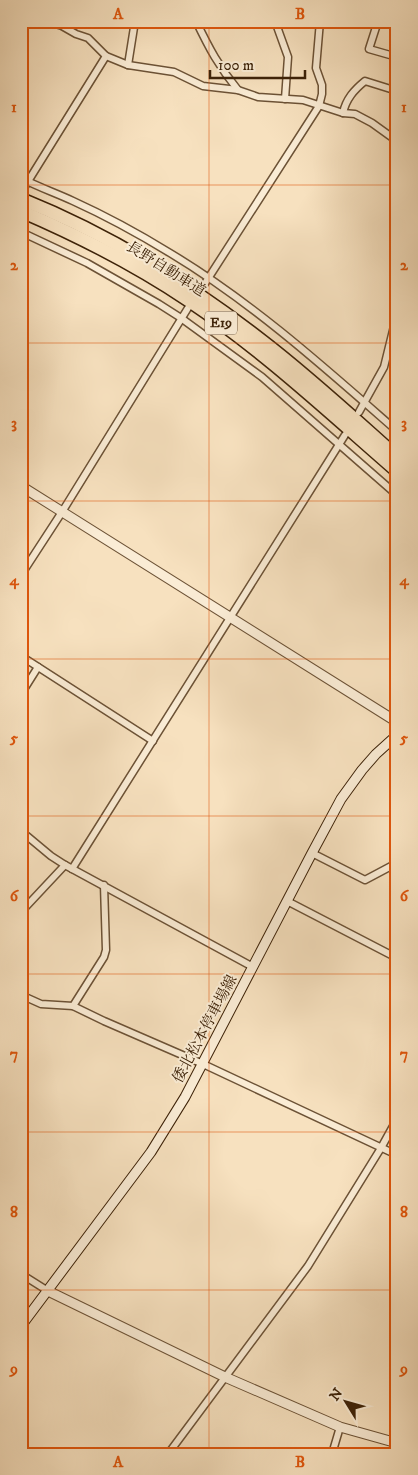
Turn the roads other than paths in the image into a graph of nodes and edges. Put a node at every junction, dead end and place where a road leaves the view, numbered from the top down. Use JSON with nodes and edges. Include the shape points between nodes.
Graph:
{"nodes":[{"id":1,"x":46,"y":21,"type":"edge"},
{"id":2,"x":135,"y":21,"type":"edge"},
{"id":3,"x":196,"y":21,"type":"edge"},
{"id":4,"x":275,"y":21,"type":"edge"},
{"id":5,"x":320,"y":21,"type":"edge"},
{"id":6,"x":378,"y":21,"type":"edge"},
{"id":7,"x":106,"y":56,"type":"junction"},
{"id":8,"x":397,"y":58,"type":"edge"},
{"id":9,"x":128,"y":65,"type":"junction"},
{"id":10,"x":238,"y":90,"type":"junction"},
{"id":11,"x":397,"y":91,"type":"edge"},
{"id":12,"x":285,"y":99,"type":"junction"},
{"id":13,"x":319,"y":106,"type":"junction"},
{"id":14,"x":343,"y":113,"type":"junction"},
{"id":15,"x":397,"y":141,"type":"edge"},
{"id":16,"x":24,"y":180,"type":"edge"},
{"id":17,"x":22,"y":191,"type":"edge"},
{"id":18,"x":21,"y":199,"type":"edge"},
{"id":19,"x":21,"y":211,"type":"edge"},
{"id":20,"x":21,"y":232,"type":"edge"},
{"id":21,"x":208,"y":277,"type":"junction"},
{"id":22,"x":202,"y":288,"type":"dead end"},
{"id":23,"x":188,"y":308,"type":"dead end"},
{"id":24,"x":397,"y":314,"type":"edge"},
{"id":25,"x":181,"y":318,"type":"junction"},
{"id":26,"x":365,"y":403,"type":"junction"},
{"id":27,"x":359,"y":412,"type":"dead end"},
{"id":28,"x":397,"y":431,"type":"edge"},
{"id":29,"x":346,"y":436,"type":"dead end"},
{"id":30,"x":340,"y":446,"type":"junction"},
{"id":31,"x":397,"y":456,"type":"edge"},
{"id":32,"x":397,"y":471,"type":"edge"},
{"id":33,"x":21,"y":486,"type":"edge"},
{"id":34,"x":397,"y":495,"type":"edge"},
{"id":35,"x":62,"y":512,"type":"junction"},
{"id":36,"x":21,"y":576,"type":"edge"},
{"id":37,"x":231,"y":618,"type":"junction"},
{"id":38,"x":21,"y":656,"type":"edge"},
{"id":39,"x":38,"y":667,"type":"junction"},
{"id":40,"x":21,"y":694,"type":"edge"},
{"id":41,"x":397,"y":722,"type":"edge"},
{"id":42,"x":397,"y":735,"type":"edge"},
{"id":43,"x":153,"y":740,"type":"junction"},
{"id":44,"x":21,"y":831,"type":"edge"},
{"id":45,"x":312,"y":853,"type":"junction"},
{"id":46,"x":397,"y":863,"type":"edge"},
{"id":47,"x":65,"y":865,"type":"junction"},
{"id":48,"x":72,"y":868,"type":"junction"},
{"id":49,"x":104,"y":885,"type":"junction"},
{"id":50,"x":287,"y":901,"type":"junction"},
{"id":51,"x":21,"y":912,"type":"edge"},
{"id":52,"x":397,"y":958,"type":"edge"},
{"id":53,"x":253,"y":967,"type":"junction"},
{"id":54,"x":21,"y":995,"type":"edge"},
{"id":55,"x":73,"y":1006,"type":"junction"},
{"id":56,"x":203,"y":1064,"type":"junction"},
{"id":57,"x":397,"y":1119,"type":"edge"},
{"id":58,"x":381,"y":1148,"type":"junction"},
{"id":59,"x":397,"y":1155,"type":"edge"},
{"id":60,"x":21,"y":1274,"type":"edge"},
{"id":61,"x":48,"y":1291,"type":"junction"},
{"id":62,"x":21,"y":1326,"type":"edge"},
{"id":63,"x":225,"y":1377,"type":"junction"},
{"id":64,"x":340,"y":1427,"type":"junction"},
{"id":65,"x":397,"y":1443,"type":"edge"},
{"id":66,"x":168,"y":1454,"type":"edge"},
{"id":67,"x":332,"y":1454,"type":"edge"}],
"edges":[{"from":1,"to":7,"type":"street","via":[[88,38]]},
{"from":2,"to":9,"type":"street"},
{"from":3,"to":10,"type":"street","via":[[211,52]]},
{"from":4,"to":12,"type":"street","via":[[288,57]]},
{"from":5,"to":13,"type":"street","via":[[316,68],[322,85]]},
{"from":6,"to":8,"type":"street","via":[[369,49]]},
{"from":7,"to":9,"type":"street"},
{"from":7,"to":16,"type":"street"},
{"from":9,"to":10,"type":"street","via":[[174,72],[203,86]]},
{"from":10,"to":12,"type":"street","via":[[258,97]]},
{"from":11,"to":14,"type":"street","via":[[365,81],[351,93]]},
{"from":12,"to":13,"type":"street","via":[[303,100]]},
{"from":13,"to":14,"type":"street"},
{"from":13,"to":21,"type":"street"},
{"from":14,"to":15,"type":"street","via":[[355,114]]},
{"from":16,"to":17,"type":"street"},
{"from":16,"to":21,"type":"street","via":[[103,216]]},
{"from":18,"to":31,"type":"highway","name":"長野自動車道","number":"E19","via":[[119,246],[195,292],[263,342]]},
{"from":19,"to":32,"type":"highway","name":"長野自動車道","number":"E19","via":[[113,255],[189,300],[256,349]]},
{"from":20,"to":25,"type":"street","via":[[95,267]]},
{"from":21,"to":22,"type":"street"},
{"from":21,"to":26,"type":"street","via":[[266,319]]},
{"from":23,"to":25,"type":"street"},
{"from":24,"to":26,"type":"street","via":[[384,367]]},
{"from":25,"to":30,"type":"street","via":[[262,377]]},
{"from":25,"to":35,"type":"street"},
{"from":26,"to":27,"type":"street"},
{"from":26,"to":28,"type":"street"},
{"from":29,"to":30,"type":"street"},
{"from":30,"to":34,"type":"street"},
{"from":30,"to":37,"type":"street"},
{"from":33,"to":35,"type":"street"},
{"from":35,"to":36,"type":"street"},
{"from":35,"to":37,"type":"street"},
{"from":37,"to":41,"type":"street"},
{"from":37,"to":43,"type":"street"},
{"from":38,"to":39,"type":"street"},
{"from":39,"to":40,"type":"street"},
{"from":39,"to":43,"type":"street"},
{"from":42,"to":45,"type":"street","name":"倭北松本停車場線","via":[[351,784]]},
{"from":43,"to":48,"type":"street"},
{"from":44,"to":47,"type":"street"},
{"from":45,"to":46,"type":"street","via":[[365,880]]},
{"from":45,"to":50,"type":"street","name":"倭北松本停車場線"},
{"from":47,"to":48,"type":"street"},
{"from":47,"to":51,"type":"street"},
{"from":48,"to":49,"type":"street"},
{"from":49,"to":53,"type":"street"},
{"from":49,"to":55,"type":"street","via":[[106,950]]},
{"from":50,"to":52,"type":"street"},
{"from":50,"to":53,"type":"street","name":"倭北松本停車場線"},
{"from":53,"to":56,"type":"street","name":"倭北松本停車場線"},
{"from":54,"to":55,"type":"street","via":[[41,1004]]},
{"from":55,"to":56,"type":"street"},
{"from":56,"to":58,"type":"street"},
{"from":56,"to":61,"type":"street","name":"倭北松本停車場線","via":[[151,1152]]},
{"from":57,"to":58,"type":"street"},
{"from":58,"to":59,"type":"street"},
{"from":58,"to":63,"type":"street","via":[[308,1266]]},
{"from":60,"to":61,"type":"street"},
{"from":61,"to":62,"type":"street","name":"倭北松本停車場線"},
{"from":61,"to":63,"type":"street"},
{"from":63,"to":64,"type":"street"},
{"from":63,"to":66,"type":"street"},
{"from":64,"to":65,"type":"street"},
{"from":64,"to":67,"type":"street"}]}
